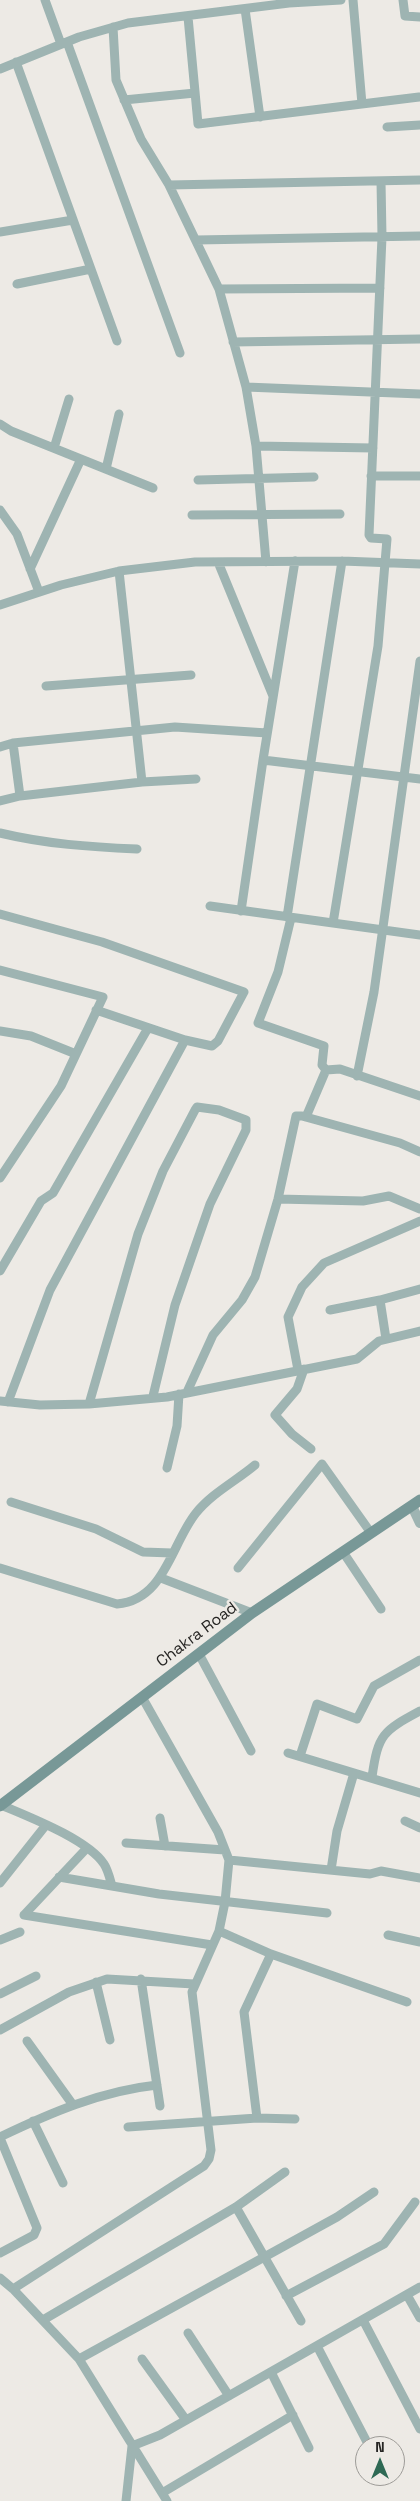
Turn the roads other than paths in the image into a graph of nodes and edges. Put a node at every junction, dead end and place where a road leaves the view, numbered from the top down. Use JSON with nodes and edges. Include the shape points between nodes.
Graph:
{"nodes":[{"id":1,"x":44,"y":0,"type":"edge"},
{"id":2,"x":341,"y":0,"type":"edge"},
{"id":3,"x":353,"y":0,"type":"edge"},
{"id":4,"x":403,"y":0,"type":"edge"},
{"id":5,"x":301,"y":1,"type":"edge"},
{"id":6,"x":245,"y":9,"type":"junction"},
{"id":7,"x":188,"y":17,"type":"junction"},
{"id":8,"x":420,"y":17,"type":"edge"},
{"id":9,"x":112,"y":27,"type":"junction"},
{"id":10,"x":64,"y":43,"type":"junction"},
{"id":11,"x":16,"y":62,"type":"junction"},
{"id":12,"x":0,"y":69,"type":"edge"},
{"id":13,"x":195,"y":93,"type":"junction"},
{"id":14,"x":419,"y":97,"type":"edge"},
{"id":15,"x":124,"y":100,"type":"junction"},
{"id":16,"x":362,"y":104,"type":"junction"},
{"id":17,"x":260,"y":117,"type":"junction"},
{"id":18,"x":420,"y":125,"type":"edge"},
{"id":19,"x":387,"y":127,"type":"dead end"},
{"id":20,"x":420,"y":180,"type":"edge"},
{"id":21,"x":381,"y":181,"type":"junction"},
{"id":22,"x":169,"y":185,"type":"junction"},
{"id":23,"x":73,"y":220,"type":"junction"},
{"id":24,"x":0,"y":232,"type":"edge"},
{"id":25,"x":420,"y":236,"type":"edge"},
{"id":26,"x":382,"y":237,"type":"junction"},
{"id":27,"x":196,"y":240,"type":"junction"},
{"id":28,"x":91,"y":269,"type":"junction"},
{"id":29,"x":17,"y":284,"type":"dead end"},
{"id":30,"x":380,"y":288,"type":"junction"},
{"id":31,"x":219,"y":289,"type":"junction"},
{"id":32,"x":378,"y":339,"type":"junction"},
{"id":33,"x":420,"y":339,"type":"edge"},
{"id":34,"x":117,"y":341,"type":"dead end"},
{"id":35,"x":234,"y":342,"type":"junction"},
{"id":36,"x":180,"y":353,"type":"dead end"},
{"id":37,"x":246,"y":387,"type":"junction"},
{"id":38,"x":375,"y":394,"type":"junction"},
{"id":39,"x":420,"y":394,"type":"edge"},
{"id":40,"x":69,"y":399,"type":"dead end"},
{"id":41,"x":119,"y":414,"type":"dead end"},
{"id":42,"x":0,"y":424,"type":"edge"},
{"id":43,"x":256,"y":446,"type":"junction"},
{"id":44,"x":54,"y":448,"type":"junction"},
{"id":45,"x":373,"y":448,"type":"junction"},
{"id":46,"x":81,"y":459,"type":"junction"},
{"id":47,"x":106,"y":469,"type":"junction"},
{"id":48,"x":371,"y":476,"type":"junction"},
{"id":49,"x":420,"y":476,"type":"edge"},
{"id":50,"x":314,"y":477,"type":"dead end"},
{"id":51,"x":198,"y":480,"type":"dead end"},
{"id":52,"x":259,"y":480,"type":"junction"},
{"id":53,"x":153,"y":488,"type":"dead end"},
{"id":54,"x":0,"y":510,"type":"edge"},
{"id":55,"x":340,"y":514,"type":"dead end"},
{"id":56,"x":192,"y":515,"type":"dead end"},
{"id":57,"x":262,"y":515,"type":"junction"},
{"id":58,"x":295,"y":561,"type":"junction"},
{"id":59,"x":342,"y":561,"type":"junction"},
{"id":60,"x":218,"y":562,"type":"junction"},
{"id":61,"x":266,"y":562,"type":"junction"},
{"id":62,"x":386,"y":562,"type":"junction"},
{"id":63,"x":420,"y":564,"type":"edge"},
{"id":64,"x":30,"y":569,"type":"junction"},
{"id":65,"x":119,"y":571,"type":"junction"},
{"id":66,"x":39,"y":592,"type":"junction"},
{"id":67,"x":0,"y":605,"type":"edge"},
{"id":68,"x":420,"y":661,"type":"edge"},
{"id":69,"x":191,"y":675,"type":"dead end"},
{"id":70,"x":132,"y":680,"type":"junction"},
{"id":71,"x":46,"y":686,"type":"dead end"},
{"id":72,"x":273,"y":696,"type":"junction"},
{"id":73,"x":137,"y":732,"type":"junction"},
{"id":74,"x":267,"y":733,"type":"junction"},
{"id":75,"x":13,"y":743,"type":"junction"},
{"id":76,"x":0,"y":747,"type":"edge"},
{"id":77,"x":262,"y":760,"type":"junction"},
{"id":78,"x":312,"y":765,"type":"junction"},
{"id":79,"x":359,"y":771,"type":"junction"},
{"id":80,"x":402,"y":777,"type":"junction"},
{"id":81,"x":196,"y":779,"type":"dead end"},
{"id":82,"x":420,"y":779,"type":"edge"},
{"id":83,"x":142,"y":782,"type":"junction"},
{"id":84,"x":20,"y":796,"type":"junction"},
{"id":85,"x":0,"y":801,"type":"edge"},
{"id":86,"x":0,"y":833,"type":"edge"},
{"id":87,"x":137,"y":849,"type":"dead end"},
{"id":88,"x":210,"y":906,"type":"dead end"},
{"id":89,"x":241,"y":911,"type":"junction"},
{"id":90,"x":0,"y":914,"type":"edge"},
{"id":91,"x":289,"y":918,"type":"junction"},
{"id":92,"x":333,"y":923,"type":"junction"},
{"id":93,"x":381,"y":929,"type":"junction"},
{"id":94,"x":420,"y":935,"type":"edge"},
{"id":95,"x":0,"y":970,"type":"edge"},
{"id":96,"x":96,"y":1010,"type":"junction"},
{"id":97,"x":148,"y":1028,"type":"junction"},
{"id":98,"x":0,"y":1031,"type":"edge"},
{"id":99,"x":185,"y":1040,"type":"junction"},
{"id":100,"x":76,"y":1054,"type":"junction"},
{"id":101,"x":326,"y":1070,"type":"junction"},
{"id":102,"x":357,"y":1076,"type":"junction"},
{"id":103,"x":420,"y":1094,"type":"edge"},
{"id":104,"x":306,"y":1117,"type":"junction"},
{"id":105,"x":420,"y":1152,"type":"edge"},
{"id":106,"x":0,"y":1178,"type":"edge"},
{"id":107,"x":278,"y":1198,"type":"junction"},
{"id":108,"x":420,"y":1209,"type":"edge"},
{"id":109,"x":420,"y":1221,"type":"edge"},
{"id":110,"x":0,"y":1272,"type":"edge"},
{"id":111,"x":420,"y":1289,"type":"edge"},
{"id":112,"x":380,"y":1300,"type":"junction"},
{"id":113,"x":330,"y":1310,"type":"dead end"},
{"id":114,"x":420,"y":1331,"type":"edge"},
{"id":115,"x":386,"y":1339,"type":"junction"},
{"id":116,"x":301,"y":1370,"type":"junction"},
{"id":117,"x":183,"y":1393,"type":"junction"},
{"id":118,"x":153,"y":1396,"type":"junction"},
{"id":119,"x":4,"y":1402,"type":"edge"},
{"id":120,"x":88,"y":1404,"type":"junction"},
{"id":121,"x":311,"y":1449,"type":"dead end"},
{"id":122,"x":255,"y":1465,"type":"dead end"},
{"id":123,"x":167,"y":1468,"type":"dead end"},
{"id":124,"x":11,"y":1502,"type":"dead end"},
{"id":125,"x":416,"y":1503,"type":"edge"},
{"id":126,"x":420,"y":1523,"type":"edge"},
{"id":127,"x":371,"y":1533,"type":"junction"},
{"id":128,"x":343,"y":1552,"type":"junction"},
{"id":129,"x":172,"y":1553,"type":"junction"},
{"id":130,"x":0,"y":1568,"type":"edge"},
{"id":131,"x":238,"y":1568,"type":"dead end"},
{"id":132,"x":161,"y":1578,"type":"junction"},
{"id":133,"x":382,"y":1609,"type":"dead end"},
{"id":134,"x":252,"y":1613,"type":"junction"},
{"id":135,"x":199,"y":1654,"type":"junction"},
{"id":136,"x":420,"y":1660,"type":"edge"},
{"id":137,"x":142,"y":1697,"type":"junction"},
{"id":138,"x":420,"y":1711,"type":"edge"},
{"id":139,"x":251,"y":1751,"type":"dead end"},
{"id":140,"x":288,"y":1753,"type":"dead end"},
{"id":141,"x":300,"y":1756,"type":"junction"},
{"id":142,"x":354,"y":1773,"type":"junction"},
{"id":143,"x":372,"y":1777,"type":"junction"},
{"id":144,"x":420,"y":1793,"type":"edge"},
{"id":145,"x":0,"y":1806,"type":"edge"},
{"id":146,"x":160,"y":1818,"type":"dead end"},
{"id":147,"x":405,"y":1821,"type":"dead end"},
{"id":148,"x":46,"y":1825,"type":"junction"},
{"id":149,"x":420,"y":1828,"type":"edge"},
{"id":150,"x":126,"y":1843,"type":"dead end"},
{"id":151,"x":165,"y":1846,"type":"junction"},
{"id":152,"x":86,"y":1848,"type":"junction"},
{"id":153,"x":225,"y":1850,"type":"junction"},
{"id":154,"x":228,"y":1860,"type":"junction"},
{"id":155,"x":331,"y":1870,"type":"junction"},
{"id":156,"x":59,"y":1877,"type":"junction"},
{"id":157,"x":420,"y":1878,"type":"edge"},
{"id":158,"x":0,"y":1883,"type":"edge"},
{"id":159,"x":112,"y":1886,"type":"junction"},
{"id":160,"x":225,"y":1902,"type":"junction"},
{"id":161,"x":327,"y":1913,"type":"dead end"},
{"id":162,"x":219,"y":1931,"type":"junction"},
{"id":163,"x":20,"y":1932,"type":"dead end"},
{"id":164,"x":388,"y":1935,"type":"dead end"},
{"id":165,"x":0,"y":1940,"type":"edge"},
{"id":166,"x":420,"y":1942,"type":"edge"},
{"id":167,"x":212,"y":1945,"type":"junction"},
{"id":168,"x":271,"y":1954,"type":"junction"},
{"id":169,"x":36,"y":1976,"type":"dead end"},
{"id":170,"x":141,"y":1979,"type":"junction"},
{"id":171,"x":96,"y":1982,"type":"junction"},
{"id":172,"x":194,"y":1984,"type":"junction"},
{"id":173,"x":0,"y":1994,"type":"edge"},
{"id":174,"x":407,"y":2002,"type":"dead end"},
{"id":175,"x":0,"y":2030,"type":"edge"},
{"id":176,"x":110,"y":2040,"type":"dead end"},
{"id":177,"x":27,"y":2041,"type":"dead end"},
{"id":178,"x":157,"y":2085,"type":"junction"},
{"id":179,"x":73,"y":2105,"type":"junction"},
{"id":180,"x":160,"y":2106,"type":"dead end"},
{"id":181,"x":257,"y":2118,"type":"junction"},
{"id":182,"x":295,"y":2119,"type":"dead end"},
{"id":183,"x":33,"y":2122,"type":"junction"},
{"id":184,"x":207,"y":2122,"type":"junction"},
{"id":185,"x":128,"y":2127,"type":"dead end"},
{"id":186,"x":0,"y":2138,"type":"edge"},
{"id":187,"x":285,"y":2172,"type":"dead end"},
{"id":188,"x":63,"y":2183,"type":"dead end"},
{"id":189,"x":374,"y":2192,"type":"dead end"},
{"id":190,"x":415,"y":2202,"type":"dead end"},
{"id":191,"x":236,"y":2207,"type":"junction"},
{"id":192,"x":0,"y":2253,"type":"edge"},
{"id":193,"x":263,"y":2257,"type":"junction"},
{"id":194,"x":0,"y":2278,"type":"edge"},
{"id":195,"x":420,"y":2287,"type":"edge"},
{"id":196,"x":13,"y":2289,"type":"junction"},
{"id":197,"x":407,"y":2295,"type":"junction"},
{"id":198,"x":286,"y":2296,"type":"junction"},
{"id":199,"x":420,"y":2318,"type":"edge"},
{"id":200,"x":43,"y":2320,"type":"junction"},
{"id":201,"x":363,"y":2320,"type":"junction"},
{"id":202,"x":301,"y":2321,"type":"dead end"},
{"id":203,"x":188,"y":2333,"type":"dead end"},
{"id":204,"x":317,"y":2346,"type":"junction"},
{"id":205,"x":80,"y":2359,"type":"junction"},
{"id":206,"x":142,"y":2359,"type":"dead end"},
{"id":207,"x":271,"y":2372,"type":"junction"},
{"id":208,"x":229,"y":2396,"type":"junction"},
{"id":209,"x":293,"y":2415,"type":"junction"},
{"id":210,"x":186,"y":2420,"type":"junction"},
{"id":211,"x":420,"y":2429,"type":"edge"},
{"id":212,"x":364,"y":2436,"type":"edge"},
{"id":213,"x":132,"y":2446,"type":"junction"},
{"id":214,"x":309,"y":2448,"type":"dead end"},
{"id":215,"x":165,"y":2497,"type":"edge"},
{"id":216,"x":126,"y":2501,"type":"edge"}],
"edges":[{"from":1,"to":10,"type":"street"},
{"from":2,"to":5,"type":"street"},
{"from":3,"to":16,"type":"street"},
{"from":4,"to":8,"type":"street","via":[[404,16]]},
{"from":5,"to":6,"type":"street"},
{"from":6,"to":7,"type":"street"},
{"from":6,"to":17,"type":"street"},
{"from":7,"to":9,"type":"street"},
{"from":7,"to":13,"type":"street"},
{"from":9,"to":10,"type":"street"},
{"from":9,"to":15,"type":"street","via":[[116,80]]},
{"from":10,"to":11,"type":"street"},
{"from":10,"to":36,"type":"street"},
{"from":11,"to":12,"type":"street"},
{"from":11,"to":23,"type":"street"},
{"from":13,"to":15,"type":"street"},
{"from":13,"to":17,"type":"street","via":[[198,124]]},
{"from":14,"to":16,"type":"street"},
{"from":15,"to":22,"type":"street","via":[[141,139]]},
{"from":16,"to":17,"type":"street"},
{"from":18,"to":19,"type":"street"},
{"from":20,"to":21,"type":"street"},
{"from":21,"to":22,"type":"street"},
{"from":21,"to":26,"type":"street"},
{"from":22,"to":27,"type":"street"},
{"from":23,"to":24,"type":"street"},
{"from":23,"to":28,"type":"street"},
{"from":25,"to":26,"type":"street"},
{"from":26,"to":27,"type":"street"},
{"from":26,"to":30,"type":"street"},
{"from":27,"to":31,"type":"street"},
{"from":28,"to":29,"type":"street"},
{"from":28,"to":34,"type":"street"},
{"from":30,"to":31,"type":"street"},
{"from":30,"to":32,"type":"street"},
{"from":31,"to":35,"type":"street"},
{"from":32,"to":33,"type":"street"},
{"from":32,"to":35,"type":"street"},
{"from":32,"to":38,"type":"street"},
{"from":35,"to":37,"type":"street"},
{"from":37,"to":38,"type":"street"},
{"from":37,"to":43,"type":"street"},
{"from":38,"to":39,"type":"street"},
{"from":38,"to":45,"type":"street"},
{"from":40,"to":44,"type":"street"},
{"from":41,"to":47,"type":"street"},
{"from":42,"to":44,"type":"street"},
{"from":43,"to":45,"type":"street"},
{"from":43,"to":52,"type":"street"},
{"from":44,"to":46,"type":"street"},
{"from":45,"to":48,"type":"street"},
{"from":46,"to":47,"type":"street"},
{"from":46,"to":64,"type":"street"},
{"from":47,"to":53,"type":"street"},
{"from":48,"to":49,"type":"street"},
{"from":48,"to":62,"type":"street","via":[[369,535],[387,539]]},
{"from":50,"to":52,"type":"street"},
{"from":51,"to":52,"type":"street"},
{"from":52,"to":57,"type":"street"},
{"from":54,"to":64,"type":"street","via":[[17,534]]},
{"from":55,"to":57,"type":"street"},
{"from":56,"to":57,"type":"street"},
{"from":57,"to":61,"type":"street"},
{"from":58,"to":59,"type":"street"},
{"from":58,"to":61,"type":"street"},
{"from":58,"to":72,"type":"street"},
{"from":59,"to":62,"type":"street"},
{"from":59,"to":78,"type":"street"},
{"from":60,"to":61,"type":"street"},
{"from":60,"to":65,"type":"street"},
{"from":60,"to":72,"type":"street"},
{"from":62,"to":63,"type":"street"},
{"from":62,"to":79,"type":"street","via":[[378,646]]},
{"from":64,"to":66,"type":"street"},
{"from":65,"to":66,"type":"street"},
{"from":65,"to":70,"type":"street"},
{"from":66,"to":67,"type":"street"},
{"from":68,"to":80,"type":"street"},
{"from":69,"to":70,"type":"street"},
{"from":70,"to":71,"type":"street"},
{"from":70,"to":73,"type":"street"},
{"from":72,"to":74,"type":"street"},
{"from":73,"to":74,"type":"street","via":[[175,727]]},
{"from":73,"to":75,"type":"street"},
{"from":73,"to":83,"type":"street"},
{"from":74,"to":77,"type":"street"},
{"from":75,"to":76,"type":"street"},
{"from":75,"to":84,"type":"street"},
{"from":77,"to":78,"type":"street"},
{"from":77,"to":89,"type":"street"},
{"from":78,"to":79,"type":"street"},
{"from":78,"to":91,"type":"street"},
{"from":79,"to":80,"type":"street"},
{"from":79,"to":92,"type":"street"},
{"from":80,"to":82,"type":"street"},
{"from":80,"to":93,"type":"street"},
{"from":81,"to":83,"type":"street"},
{"from":83,"to":84,"type":"street"},
{"from":84,"to":85,"type":"street"},
{"from":86,"to":87,"type":"street","via":[[78,847]]},
{"from":88,"to":89,"type":"street"},
{"from":89,"to":91,"type":"street"},
{"from":90,"to":99,"type":"street","via":[[102,942],[244,992],[218,1041],[212,1046]]},
{"from":91,"to":92,"type":"street"},
{"from":91,"to":101,"type":"street","via":[[278,972],[258,1023],[324,1046],[322,1065]]},
{"from":92,"to":93,"type":"street"},
{"from":93,"to":94,"type":"street"},
{"from":93,"to":102,"type":"street","via":[[374,992]]},
{"from":95,"to":96,"type":"street","via":[[103,997]]},
{"from":96,"to":97,"type":"street"},
{"from":96,"to":100,"type":"street"},
{"from":97,"to":99,"type":"street"},
{"from":97,"to":110,"type":"street","via":[[53,1193],[41,1201]]},
{"from":98,"to":100,"type":"street","via":[[31,1036]]},
{"from":99,"to":119,"type":"street","via":[[50,1290]]},
{"from":100,"to":106,"type":"street","via":[[60,1086]]},
{"from":101,"to":102,"type":"street","via":[[340,1069]]},
{"from":101,"to":104,"type":"street"},
{"from":102,"to":103,"type":"street"},
{"from":104,"to":105,"type":"street","via":[[400,1143]]},
{"from":104,"to":107,"type":"street","via":[[296,1116],[292,1122]]},
{"from":107,"to":108,"type":"street","via":[[363,1201],[388,1196]]},
{"from":107,"to":117,"type":"street","via":[[255,1277],[242,1300],[214,1335]]},
{"from":109,"to":116,"type":"street","via":[[324,1263],[302,1287],[288,1317]]},
{"from":111,"to":112,"type":"street"},
{"from":112,"to":113,"type":"street"},
{"from":112,"to":115,"type":"street"},
{"from":114,"to":115,"type":"street"},
{"from":115,"to":116,"type":"street","via":[[357,1359]]},
{"from":116,"to":117,"type":"street"},
{"from":116,"to":121,"type":"street","via":[[303,1378],[297,1389],[275,1415]]},
{"from":117,"to":118,"type":"street"},
{"from":117,"to":123,"type":"street"},
{"from":118,"to":120,"type":"street"},
{"from":118,"to":120,"type":"street","via":[[175,1305],[210,1204],[246,1130],[246,1120],[206,1107],[197,1106],[152,1198],[138,1234]]},
{"from":119,"to":120,"type":"street"},
{"from":122,"to":129,"type":"street","via":[[195,1513]]},
{"from":124,"to":129,"type":"street","via":[[96,1529],[143,1552]]},
{"from":125,"to":126,"type":"street"},
{"from":125,"to":127,"type":"main road","name":"Chakra Road"},
{"from":127,"to":128,"type":"main road","name":"Chakra Road"},
{"from":127,"to":131,"type":"street","via":[[322,1464]]},
{"from":128,"to":133,"type":"street"},
{"from":128,"to":134,"type":"main road","name":"Chakra Road"},
{"from":129,"to":132,"type":"street"},
{"from":130,"to":132,"type":"street","via":[[117,1604],[140,1598]]},
{"from":132,"to":134,"type":"street"},
{"from":134,"to":135,"type":"main road","name":"Chakra Road"},
{"from":135,"to":137,"type":"main road","name":"Chakra Road"},
{"from":135,"to":139,"type":"street"},
{"from":136,"to":141,"type":"street","via":[[374,1686],[357,1719],[317,1704]]},
{"from":137,"to":145,"type":"main road","name":"Chakra Road"},
{"from":137,"to":153,"type":"street"},
{"from":138,"to":143,"type":"street","via":[[384,1733]]},
{"from":140,"to":141,"type":"street"},
{"from":141,"to":142,"type":"street"},
{"from":142,"to":143,"type":"street"},
{"from":142,"to":155,"type":"street","via":[[337,1831]]},
{"from":143,"to":144,"type":"street"},
{"from":145,"to":148,"type":"street"},
{"from":146,"to":151,"type":"street"},
{"from":147,"to":149,"type":"street"},
{"from":148,"to":152,"type":"street"},
{"from":148,"to":158,"type":"street"},
{"from":150,"to":151,"type":"street"},
{"from":151,"to":153,"type":"street"},
{"from":152,"to":156,"type":"street"},
{"from":152,"to":159,"type":"street","via":[[104,1864]]},
{"from":153,"to":154,"type":"street"},
{"from":154,"to":155,"type":"street"},
{"from":154,"to":160,"type":"street"},
{"from":155,"to":157,"type":"street","via":[[370,1874],[381,1871]]},
{"from":156,"to":159,"type":"street"},
{"from":156,"to":167,"type":"street","via":[[24,1915]]},
{"from":159,"to":160,"type":"street"},
{"from":160,"to":161,"type":"street"},
{"from":160,"to":162,"type":"street"},
{"from":162,"to":167,"type":"street"},
{"from":162,"to":168,"type":"street"},
{"from":163,"to":165,"type":"street"},
{"from":164,"to":166,"type":"street"},
{"from":167,"to":172,"type":"street"},
{"from":168,"to":174,"type":"street"},
{"from":168,"to":181,"type":"street","via":[[244,2012]]},
{"from":169,"to":173,"type":"street"},
{"from":170,"to":171,"type":"street"},
{"from":170,"to":172,"type":"street"},
{"from":170,"to":178,"type":"street"},
{"from":171,"to":175,"type":"street","via":[[68,1992]]},
{"from":171,"to":176,"type":"street"},
{"from":172,"to":184,"type":"street","via":[[192,1992]]},
{"from":177,"to":179,"type":"street"},
{"from":178,"to":179,"type":"street","via":[[128,2088]]},
{"from":178,"to":180,"type":"street"},
{"from":179,"to":183,"type":"street"},
{"from":181,"to":182,"type":"street"},
{"from":181,"to":184,"type":"street"},
{"from":183,"to":186,"type":"street"},
{"from":183,"to":188,"type":"street"},
{"from":184,"to":185,"type":"street"},
{"from":184,"to":196,"type":"street","via":[[210,2159],[204,2166]]},
{"from":186,"to":192,"type":"street","via":[[37,2228],[34,2236]]},
{"from":187,"to":191,"type":"street"},
{"from":189,"to":193,"type":"street","via":[[337,2217]]},
{"from":190,"to":198,"type":"street","via":[[384,2244]]},
{"from":191,"to":193,"type":"street"},
{"from":191,"to":200,"type":"street"},
{"from":193,"to":198,"type":"street"},
{"from":193,"to":205,"type":"street"},
{"from":194,"to":196,"type":"street"},
{"from":195,"to":197,"type":"street"},
{"from":196,"to":200,"type":"street"},
{"from":197,"to":199,"type":"street"},
{"from":197,"to":201,"type":"street"},
{"from":198,"to":202,"type":"street"},
{"from":200,"to":205,"type":"street"},
{"from":201,"to":204,"type":"street"},
{"from":201,"to":211,"type":"street"},
{"from":203,"to":208,"type":"street"},
{"from":204,"to":207,"type":"street"},
{"from":204,"to":212,"type":"street"},
{"from":205,"to":213,"type":"street"},
{"from":206,"to":210,"type":"street"},
{"from":207,"to":208,"type":"street"},
{"from":207,"to":209,"type":"street"},
{"from":208,"to":210,"type":"street"},
{"from":209,"to":214,"type":"street"},
{"from":209,"to":215,"type":"street"},
{"from":210,"to":213,"type":"street"},
{"from":213,"to":215,"type":"street"},
{"from":213,"to":216,"type":"street"}]}
